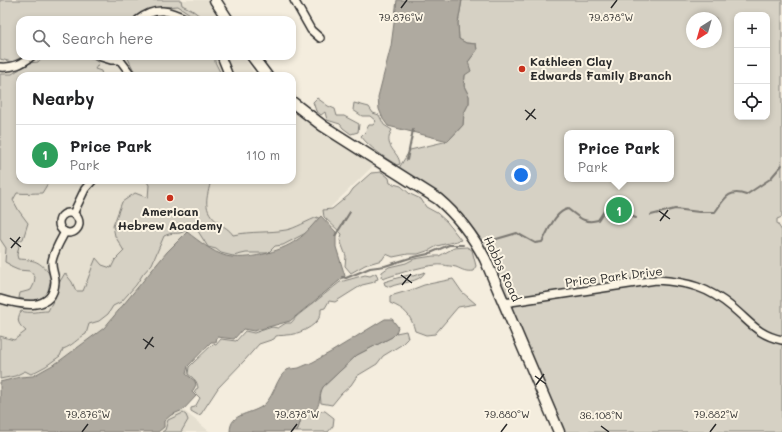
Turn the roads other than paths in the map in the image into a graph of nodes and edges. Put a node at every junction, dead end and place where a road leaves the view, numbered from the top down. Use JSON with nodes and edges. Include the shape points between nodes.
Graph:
{"nodes":[{"id":1,"x":214,"y":0,"type":"edge"},
{"id":2,"x":294,"y":0,"type":"edge"},
{"id":3,"x":144,"y":16,"type":"edge"},
{"id":4,"x":181,"y":16,"type":"edge"},
{"id":5,"x":225,"y":16,"type":"edge"},
{"id":6,"x":320,"y":38,"type":"dead end"},
{"id":7,"x":26,"y":60,"type":"edge"},
{"id":8,"x":121,"y":60,"type":"edge"},
{"id":9,"x":223,"y":60,"type":"edge"},
{"id":10,"x":255,"y":60,"type":"edge"},
{"id":11,"x":0,"y":67,"type":"edge"},
{"id":12,"x":129,"y":72,"type":"edge"},
{"id":13,"x":227,"y":72,"type":"edge"},
{"id":14,"x":264,"y":72,"type":"edge"},
{"id":15,"x":296,"y":105,"type":"edge"},
{"id":16,"x":89,"y":184,"type":"edge"},
{"id":17,"x":72,"y":214,"type":"junction"},
{"id":18,"x":65,"y":232,"type":"junction"},
{"id":19,"x":0,"y":299,"type":"edge"},
{"id":20,"x":504,"y":303,"type":"junction"},
{"id":21,"x":782,"y":340,"type":"edge"},
{"id":22,"x":559,"y":432,"type":"edge"}],
"edges":[{"from":1,"to":5,"type":"street"},
{"from":2,"to":6,"type":"street","via":[[311,30]]},
{"from":3,"to":4,"type":"street","via":[[160,10]]},
{"from":7,"to":11,"type":"street","via":[[19,64]]},
{"from":8,"to":12,"type":"street"},
{"from":9,"to":13,"type":"street"},
{"from":10,"to":14,"type":"street"},
{"from":15,"to":20,"type":"street","name":"Hobbs Road","via":[[322,126],[438,199],[450,210],[480,250]]},
{"from":16,"to":17,"type":"street"},
{"from":17,"to":18,"type":"street","via":[[60,218],[59,224]]},
{"from":17,"to":18,"type":"street","via":[[78,221],[78,227],[74,232]]},
{"from":18,"to":19,"type":"street","via":[[52,260],[55,282],[54,289],[47,299],[36,305]]},
{"from":20,"to":21,"type":"street","name":"Price Park Drive","via":[[656,280],[678,281],[694,284],[706,290],[733,308],[758,331]]},
{"from":20,"to":22,"type":"street","name":"Hobbs Road"}]}
